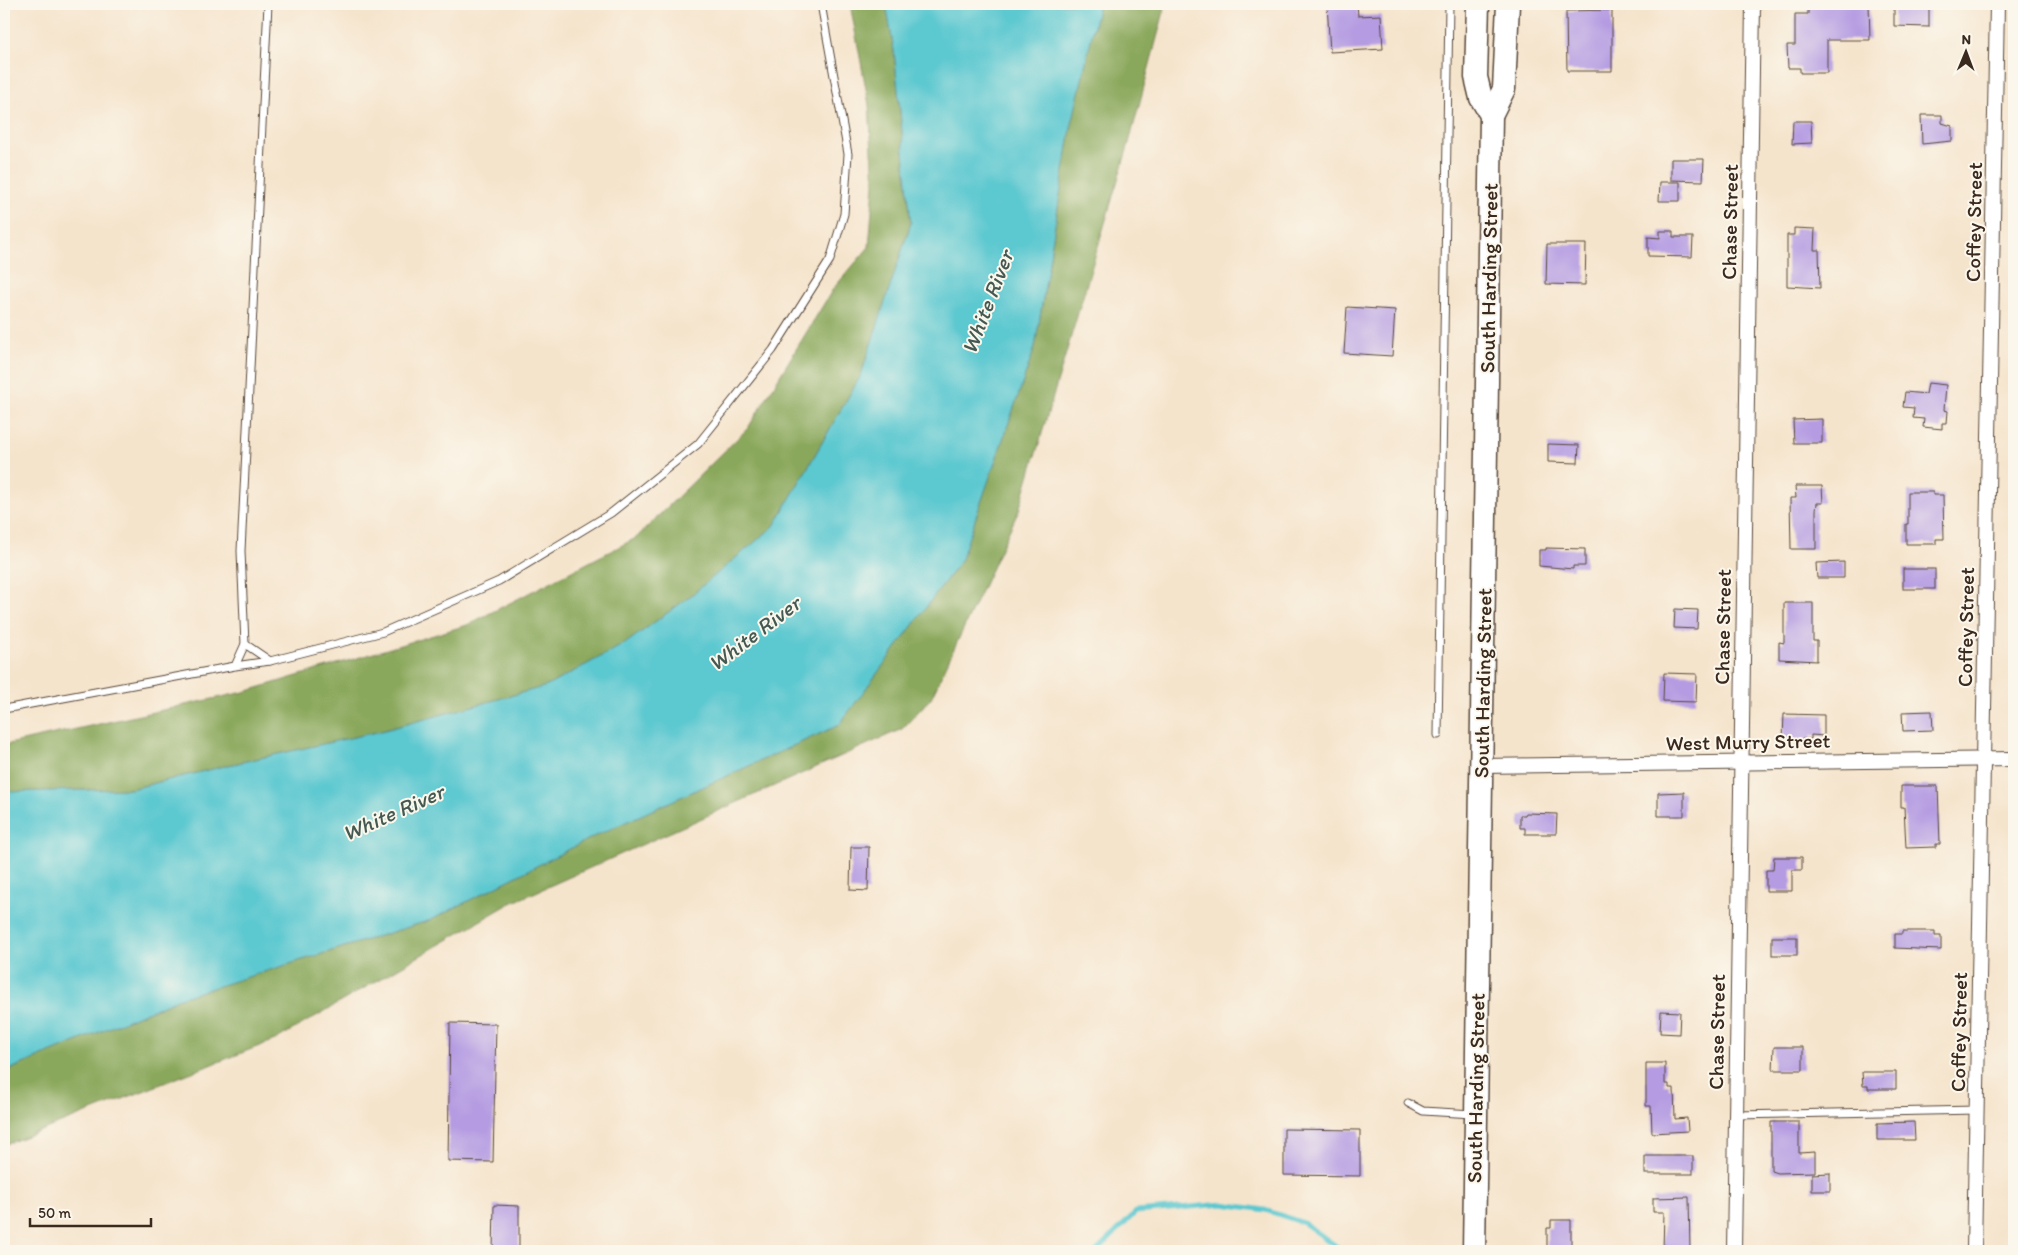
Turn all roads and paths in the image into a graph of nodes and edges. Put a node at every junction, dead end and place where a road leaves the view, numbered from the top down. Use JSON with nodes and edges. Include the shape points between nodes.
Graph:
{"nodes":[{"id":1,"x":268,"y":4,"type":"edge"},
{"id":2,"x":822,"y":4,"type":"edge"},
{"id":3,"x":1449,"y":4,"type":"edge"},
{"id":4,"x":1478,"y":4,"type":"edge"},
{"id":5,"x":1508,"y":4,"type":"edge"},
{"id":6,"x":1753,"y":4,"type":"edge"},
{"id":7,"x":1998,"y":4,"type":"edge"},
{"id":8,"x":1491,"y":115,"type":"junction"},
{"id":9,"x":245,"y":644,"type":"junction"},
{"id":10,"x":270,"y":661,"type":"junction"},
{"id":11,"x":235,"y":666,"type":"junction"},
{"id":12,"x":4,"y":709,"type":"edge"},
{"id":13,"x":1438,"y":735,"type":"dead end"},
{"id":14,"x":1984,"y":759,"type":"junction"},
{"id":15,"x":2014,"y":759,"type":"edge"},
{"id":16,"x":1742,"y":762,"type":"junction"},
{"id":17,"x":1482,"y":766,"type":"junction"},
{"id":18,"x":1408,"y":1103,"type":"dead end"},
{"id":19,"x":1977,"y":1110,"type":"junction"},
{"id":20,"x":1476,"y":1114,"type":"junction"},
{"id":21,"x":1736,"y":1115,"type":"junction"},
{"id":22,"x":1474,"y":1251,"type":"edge"},
{"id":23,"x":1734,"y":1251,"type":"edge"},
{"id":24,"x":1974,"y":1251,"type":"edge"}],
"edges":[{"from":1,"to":9,"type":"lane","via":[[241,551]]},
{"from":2,"to":10,"type":"lane","via":[[848,154],[844,214],[830,260],[773,350],[698,444],[611,513],[500,581],[383,632]]},
{"from":3,"to":13,"type":"lane"},
{"from":4,"to":8,"type":"main road","via":[[1476,77]]},
{"from":5,"to":8,"type":"main road","via":[[1504,89]]},
{"from":6,"to":16,"type":"street","name":"Chase Street"},
{"from":7,"to":14,"type":"street","name":"Coffey Street"},
{"from":8,"to":17,"type":"main road","name":"South Harding Street"},
{"from":9,"to":10,"type":"lane"},
{"from":9,"to":11,"type":"lane"},
{"from":10,"to":11,"type":"lane"},
{"from":11,"to":12,"type":"lane"},
{"from":14,"to":15,"type":"street","name":"West Murry Street"},
{"from":14,"to":16,"type":"street","name":"West Murry Street"},
{"from":14,"to":19,"type":"street","name":"Coffey Street"},
{"from":16,"to":17,"type":"street","name":"West Murry Street"},
{"from":16,"to":21,"type":"street","name":"Chase Street"},
{"from":17,"to":20,"type":"main road","name":"South Harding Street"},
{"from":18,"to":20,"type":"lane","via":[[1424,1111]]},
{"from":19,"to":21,"type":"lane"},
{"from":19,"to":24,"type":"street","name":"Coffey Street"},
{"from":20,"to":22,"type":"main road","name":"South Harding Street"},
{"from":21,"to":23,"type":"street","name":"Chase Street"}]}
